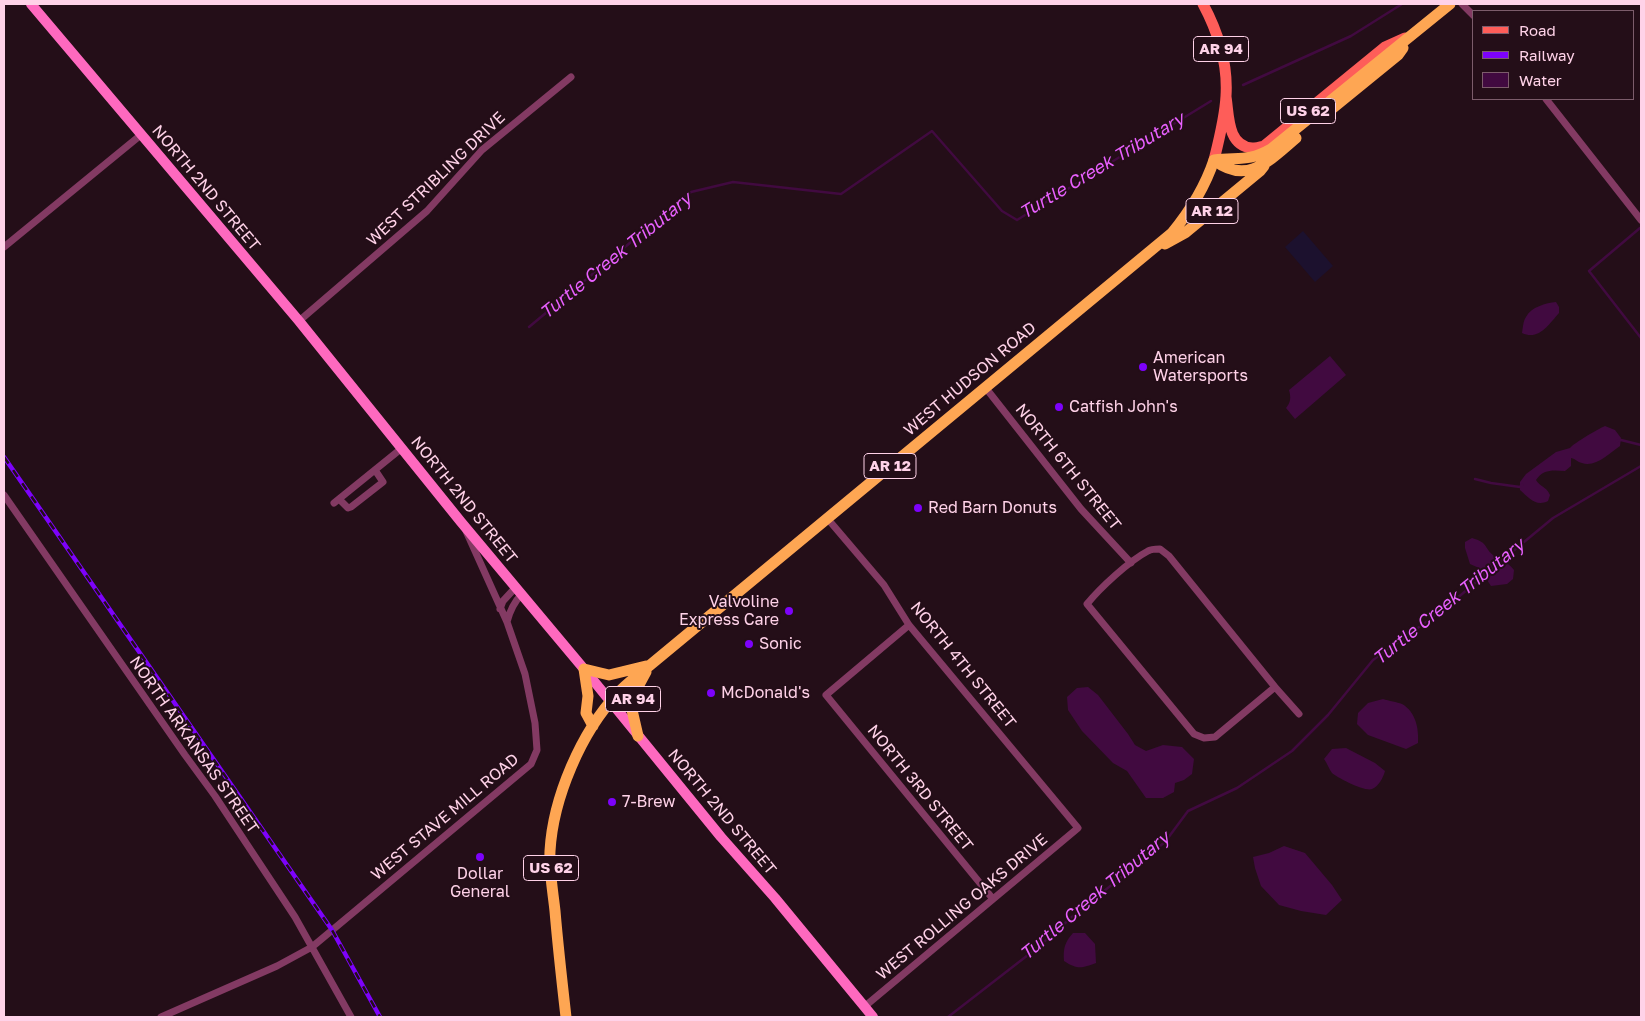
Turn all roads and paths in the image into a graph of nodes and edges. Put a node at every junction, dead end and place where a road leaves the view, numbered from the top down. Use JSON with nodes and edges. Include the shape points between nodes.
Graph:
{"nodes":[{"id":1,"x":31,"y":4,"type":"edge"},
{"id":2,"x":1203,"y":4,"type":"edge"},
{"id":3,"x":1450,"y":4,"type":"edge"},
{"id":4,"x":1462,"y":4,"type":"edge"},
{"id":5,"x":1472,"y":14,"type":"edge"},
{"id":6,"x":1413,"y":34,"type":"junction"},
{"id":7,"x":571,"y":77,"type":"dead end"},
{"id":8,"x":1226,"y":97,"type":"junction"},
{"id":9,"x":1547,"y":100,"type":"edge"},
{"id":10,"x":142,"y":134,"type":"junction"},
{"id":11,"x":1214,"y":160,"type":"junction"},
{"id":12,"x":1266,"y":164,"type":"junction"},
{"id":13,"x":1641,"y":220,"type":"edge"},
{"id":14,"x":4,"y":247,"type":"edge"},
{"id":15,"x":1152,"y":250,"type":"junction"},
{"id":16,"x":299,"y":321,"type":"junction"},
{"id":17,"x":985,"y":387,"type":"junction"},
{"id":18,"x":402,"y":448,"type":"junction"},
{"id":19,"x":374,"y":470,"type":"junction"},
{"id":20,"x":4,"y":495,"type":"edge"},
{"id":21,"x":828,"y":518,"type":"junction"},
{"id":22,"x":461,"y":522,"type":"junction"},
{"id":23,"x":1131,"y":563,"type":"junction"},
{"id":24,"x":519,"y":591,"type":"junction"},
{"id":25,"x":500,"y":609,"type":"junction"},
{"id":26,"x":507,"y":622,"type":"junction"},
{"id":27,"x":910,"y":625,"type":"junction"},
{"id":28,"x":649,"y":666,"type":"junction"},
{"id":29,"x":584,"y":669,"type":"junction"},
{"id":30,"x":1275,"y":687,"type":"junction"},
{"id":31,"x":610,"y":702,"type":"junction"},
{"id":32,"x":1299,"y":714,"type":"dead end"},
{"id":33,"x":593,"y":726,"type":"junction"},
{"id":34,"x":638,"y":736,"type":"junction"},
{"id":35,"x":1078,"y":828,"type":"joint"},
{"id":36,"x":993,"y":898,"type":"junction"},
{"id":37,"x":312,"y":947,"type":"junction"},
{"id":38,"x":864,"y":1007,"type":"junction"},
{"id":39,"x":161,"y":1017,"type":"edge"},
{"id":40,"x":351,"y":1017,"type":"edge"},
{"id":41,"x":566,"y":1017,"type":"edge"},
{"id":42,"x":873,"y":1017,"type":"edge"}],
"edges":[{"from":1,"to":10,"type":"main road","name":"NORTH 2ND STREET"},
{"from":2,"to":8,"type":"main road","number":"AR 94","via":[[1212,20],[1222,54]]},
{"from":3,"to":6,"type":"highway"},
{"from":4,"to":5,"type":"street"},
{"from":6,"to":8,"type":"main road","number":"US 62","via":[[1385,47],[1264,146],[1252,148],[1232,135]]},
{"from":6,"to":11,"type":"highway","number":"US 62","via":[[1271,149],[1247,159]]},
{"from":6,"to":12,"type":"highway","number":"US 62","via":[[1398,55]]},
{"from":7,"to":16,"type":"street","name":"WEST STRIBLING DRIVE","via":[[482,150],[427,211]]},
{"from":8,"to":11,"type":"main road","number":"AR 94"},
{"from":9,"to":13,"type":"street"},
{"from":10,"to":14,"type":"street"},
{"from":10,"to":16,"type":"main road","name":"NORTH 2ND STREET"},
{"from":11,"to":12,"type":"highway","via":[[1224,168],[1240,172]]},
{"from":11,"to":15,"type":"highway","name":"WEST HUDSON ROAD","number":"AR 12","via":[[1197,199],[1185,217]]},
{"from":12,"to":15,"type":"highway","number":"AR 12","via":[[1185,233]]},
{"from":15,"to":17,"type":"highway","name":"WEST HUDSON ROAD","number":"AR 12"},
{"from":16,"to":18,"type":"main road","name":"NORTH 2ND STREET"},
{"from":17,"to":21,"type":"highway","name":"WEST HUDSON ROAD","number":"AR 12"},
{"from":17,"to":23,"type":"street","name":"NORTH 6TH STREET","via":[[1081,510]]},
{"from":18,"to":19,"type":"street"},
{"from":18,"to":22,"type":"main road","name":"NORTH 2ND STREET"},
{"from":19,"to":19,"type":"street","via":[[337,501],[351,507],[383,482]]},
{"from":20,"to":37,"type":"street","name":"NORTH ARKANSAS STREET","via":[[215,796]]},
{"from":21,"to":27,"type":"street","name":"NORTH 4TH STREET","via":[[884,585]]},
{"from":21,"to":28,"type":"highway","name":"WEST HUDSON ROAD","number":"AR 12"},
{"from":22,"to":24,"type":"main road","name":"NORTH 2ND STREET"},
{"from":22,"to":25,"type":"street","name":"WEST STAVE MILL ROAD"},
{"from":23,"to":30,"type":"street","via":[[1150,550],[1160,549],[1169,556]]},
{"from":23,"to":30,"type":"street","via":[[1096,592],[1087,604],[1194,734],[1204,738],[1216,737]]},
{"from":24,"to":25,"type":"street","via":[[503,601]]},
{"from":24,"to":26,"type":"street"},
{"from":24,"to":29,"type":"main road","name":"NORTH 2ND STREET"},
{"from":25,"to":26,"type":"street","name":"WEST STAVE MILL ROAD"},
{"from":26,"to":37,"type":"street","name":"WEST STAVE MILL ROAD","via":[[525,674],[535,723],[537,750],[531,764]]},
{"from":27,"to":35,"type":"street","name":"NORTH 4TH STREET"},
{"from":27,"to":36,"type":"street","name":"NORTH 3RD STREET","via":[[826,696]]},
{"from":28,"to":29,"type":"highway","number":"AR 12","via":[[609,675]]},
{"from":28,"to":31,"type":"highway","name":"WEST HUDSON ROAD","number":"AR 12"},
{"from":28,"to":34,"type":"highway","number":"AR 94","via":[[633,696],[632,710]]},
{"from":29,"to":31,"type":"main road","name":"NORTH 2ND STREET"},
{"from":29,"to":33,"type":"highway","via":[[588,696],[586,714]]},
{"from":30,"to":32,"type":"street"},
{"from":31,"to":33,"type":"highway","number":"US 62"},
{"from":31,"to":34,"type":"main road","name":"NORTH 2ND STREET","number":"AR 94"},
{"from":33,"to":41,"type":"highway","number":"US 62","via":[[560,792],[552,829],[550,852]]},
{"from":34,"to":38,"type":"main road","name":"NORTH 2ND STREET","number":"AR 94"},
{"from":35,"to":36,"type":"street","name":"WEST ROLLING OAKS DRIVE"},
{"from":36,"to":38,"type":"street","name":"WEST ROLLING OAKS DRIVE"},
{"from":37,"to":39,"type":"street","name":"WEST STAVE MILL ROAD","via":[[277,966]]},
{"from":37,"to":40,"type":"street","name":"NORTH ARKANSAS STREET"},
{"from":38,"to":42,"type":"main road","name":"NORTH 2ND STREET","number":"AR 94"}]}
